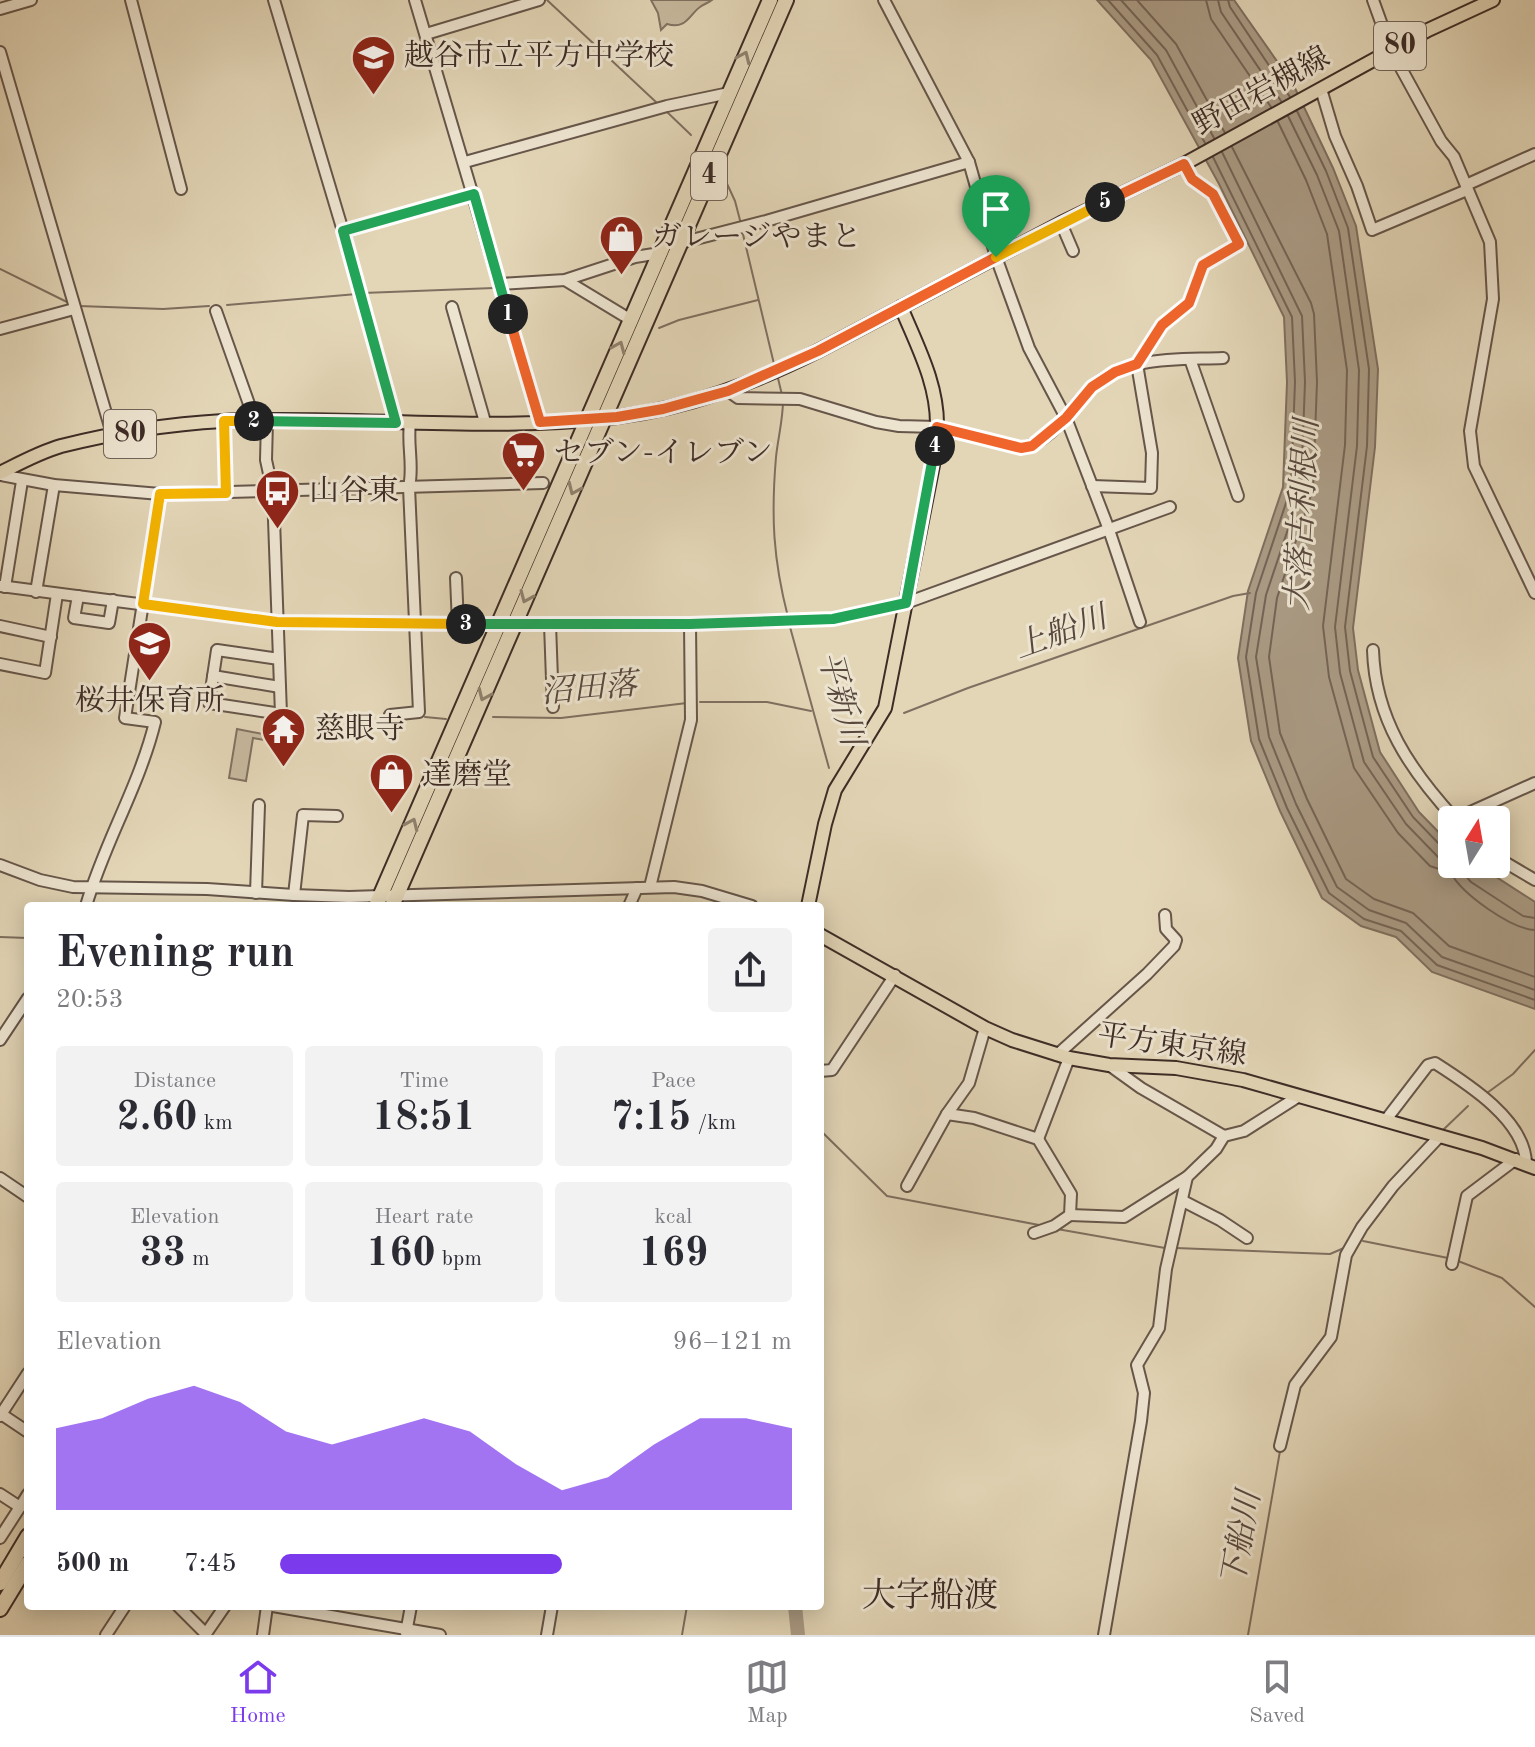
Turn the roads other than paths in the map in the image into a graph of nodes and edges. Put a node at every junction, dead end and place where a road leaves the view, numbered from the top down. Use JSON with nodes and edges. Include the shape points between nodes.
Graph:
{"nodes":[{"id":1,"x":31,"y":0,"type":"edge"},
{"id":2,"x":131,"y":0,"type":"edge"},
{"id":3,"x":274,"y":0,"type":"edge"},
{"id":4,"x":415,"y":0,"type":"edge"},
{"id":5,"x":539,"y":0,"type":"edge"},
{"id":6,"x":770,"y":0,"type":"edge"},
{"id":7,"x":786,"y":0,"type":"edge"},
{"id":8,"x":884,"y":0,"type":"edge"},
{"id":9,"x":1373,"y":0,"type":"edge"},
{"id":10,"x":1493,"y":0,"type":"edge"},
{"id":11,"x":0,"y":9,"type":"edge"},
{"id":12,"x":426,"y":34,"type":"junction"},
{"id":13,"x":1391,"y":50,"type":"junction"},
{"id":14,"x":0,"y":52,"type":"edge"},
{"id":15,"x":1321,"y":89,"type":"junction"},
{"id":16,"x":729,"y":93,"type":"junction"},
{"id":17,"x":1535,"y":154,"type":"edge"},
{"id":18,"x":465,"y":162,"type":"junction"},
{"id":19,"x":969,"y":162,"type":"junction"},
{"id":20,"x":1184,"y":164,"type":"junction"},
{"id":21,"x":1467,"y":187,"type":"junction"},
{"id":22,"x":181,"y":189,"type":"dead end"},
{"id":23,"x":474,"y":194,"type":"junction"},
{"id":24,"x":1061,"y":223,"type":"junction"},
{"id":25,"x":343,"y":231,"type":"junction"},
{"id":26,"x":680,"y":243,"type":"junction"},
{"id":27,"x":1073,"y":251,"type":"dead end"},
{"id":28,"x":660,"y":253,"type":"junction"},
{"id":29,"x":996,"y":257,"type":"junction"},
{"id":30,"x":569,"y":282,"type":"junction"},
{"id":31,"x":500,"y":284,"type":"junction"},
{"id":32,"x":452,"y":307,"type":"dead end"},
{"id":33,"x":901,"y":307,"type":"junction"},
{"id":34,"x":74,"y":309,"type":"junction"},
{"id":35,"x":216,"y":311,"type":"dead end"},
{"id":36,"x":631,"y":320,"type":"junction"},
{"id":37,"x":0,"y":329,"type":"edge"},
{"id":38,"x":1223,"y":358,"type":"dead end"},
{"id":39,"x":1190,"y":359,"type":"junction"},
{"id":40,"x":1137,"y":364,"type":"junction"},
{"id":41,"x":728,"y":391,"type":"junction"},
{"id":42,"x":605,"y":418,"type":"junction"},
{"id":43,"x":1066,"y":418,"type":"junction"},
{"id":44,"x":588,"y":419,"type":"junction"},
{"id":45,"x":224,"y":421,"type":"junction"},
{"id":46,"x":261,"y":421,"type":"junction"},
{"id":47,"x":485,"y":422,"type":"junction"},
{"id":48,"x":540,"y":422,"type":"junction"},
{"id":49,"x":396,"y":423,"type":"junction"},
{"id":50,"x":410,"y":423,"type":"junction"},
{"id":51,"x":937,"y":427,"type":"junction"},
{"id":52,"x":113,"y":437,"type":"junction"},
{"id":53,"x":0,"y":474,"type":"edge"},
{"id":54,"x":22,"y":481,"type":"junction"},
{"id":55,"x":543,"y":483,"type":"dead end"},
{"id":56,"x":54,"y":485,"type":"junction"},
{"id":57,"x":1092,"y":486,"type":"junction"},
{"id":58,"x":409,"y":487,"type":"junction"},
{"id":59,"x":273,"y":492,"type":"junction"},
{"id":60,"x":226,"y":493,"type":"junction"},
{"id":61,"x":160,"y":494,"type":"junction"},
{"id":62,"x":1238,"y":496,"type":"dead end"},
{"id":63,"x":1170,"y":507,"type":"dead end"},
{"id":64,"x":1108,"y":527,"type":"junction"},
{"id":65,"x":1531,"y":574,"type":"edge"},
{"id":66,"x":456,"y":578,"type":"dead end"},
{"id":67,"x":2,"y":587,"type":"edge"},
{"id":68,"x":36,"y":592,"type":"junction"},
{"id":69,"x":1535,"y":593,"type":"edge"},
{"id":70,"x":57,"y":594,"type":"junction"},
{"id":71,"x":78,"y":596,"type":"junction"},
{"id":72,"x":113,"y":600,"type":"junction"},
{"id":73,"x":906,"y":603,"type":"junction"},
{"id":74,"x":143,"y":604,"type":"junction"},
{"id":75,"x":277,"y":622,"type":"junction"},
{"id":76,"x":1140,"y":622,"type":"dead end"},
{"id":77,"x":416,"y":624,"type":"junction"},
{"id":78,"x":458,"y":624,"type":"junction"},
{"id":79,"x":499,"y":624,"type":"junction"},
{"id":80,"x":515,"y":624,"type":"junction"},
{"id":81,"x":550,"y":624,"type":"junction"},
{"id":82,"x":690,"y":624,"type":"junction"},
{"id":83,"x":0,"y":626,"type":"edge"},
{"id":84,"x":51,"y":637,"type":"junction"},
{"id":85,"x":1373,"y":650,"type":"dead end"},
{"id":86,"x":279,"y":659,"type":"junction"},
{"id":87,"x":0,"y":664,"type":"edge"},
{"id":88,"x":213,"y":676,"type":"junction"},
{"id":89,"x":280,"y":687,"type":"junction"},
{"id":90,"x":553,"y":707,"type":"dead end"},
{"id":91,"x":390,"y":715,"type":"dead end"},
{"id":92,"x":1535,"y":783,"type":"edge"},
{"id":93,"x":259,"y":805,"type":"dead end"},
{"id":94,"x":1443,"y":806,"type":"edge"},
{"id":95,"x":1484,"y":806,"type":"edge"},
{"id":96,"x":337,"y":816,"type":"dead end"},
{"id":97,"x":0,"y":865,"type":"edge"},
{"id":98,"x":1510,"y":865,"type":"edge"},
{"id":99,"x":1535,"y":880,"type":"edge"},
{"id":100,"x":650,"y":887,"type":"junction"},
{"id":101,"x":90,"y":888,"type":"junction"},
{"id":102,"x":637,"y":888,"type":"junction"},
{"id":103,"x":258,"y":893,"type":"junction"},
{"id":104,"x":294,"y":895,"type":"junction"},
{"id":105,"x":387,"y":901,"type":"edge"},
{"id":106,"x":87,"y":902,"type":"edge"},
{"id":107,"x":254,"y":902,"type":"edge"},
{"id":108,"x":631,"y":902,"type":"edge"},
{"id":109,"x":739,"y":902,"type":"edge"},
{"id":110,"x":809,"y":902,"type":"edge"},
{"id":111,"x":1165,"y":915,"type":"dead end"},
{"id":112,"x":824,"y":937,"type":"edge"},
{"id":113,"x":895,"y":975,"type":"junction"},
{"id":114,"x":24,"y":1004,"type":"edge"},
{"id":115,"x":985,"y":1028,"type":"junction"},
{"id":116,"x":0,"y":1040,"type":"edge"},
{"id":117,"x":1063,"y":1056,"type":"junction"},
{"id":118,"x":1109,"y":1065,"type":"junction"},
{"id":119,"x":824,"y":1071,"type":"edge"},
{"id":120,"x":1299,"y":1096,"type":"junction"},
{"id":121,"x":947,"y":1114,"type":"junction"},
{"id":122,"x":1385,"y":1121,"type":"junction"},
{"id":123,"x":1224,"y":1136,"type":"junction"},
{"id":124,"x":1439,"y":1137,"type":"junction"},
{"id":125,"x":1038,"y":1139,"type":"junction"},
{"id":126,"x":1526,"y":1164,"type":"edge"},
{"id":127,"x":1187,"y":1177,"type":"junction"},
{"id":128,"x":0,"y":1178,"type":"edge"},
{"id":129,"x":907,"y":1186,"type":"dead end"},
{"id":130,"x":24,"y":1194,"type":"edge"},
{"id":131,"x":1183,"y":1201,"type":"junction"},
{"id":132,"x":1070,"y":1215,"type":"junction"},
{"id":133,"x":1034,"y":1233,"type":"dead end"},
{"id":134,"x":1247,"y":1238,"type":"dead end"},
{"id":135,"x":1452,"y":1264,"type":"dead end"},
{"id":136,"x":24,"y":1379,"type":"edge"},
{"id":137,"x":0,"y":1415,"type":"edge"},
{"id":138,"x":24,"y":1430,"type":"edge"},
{"id":139,"x":1280,"y":1446,"type":"dead end"},
{"id":140,"x":0,"y":1494,"type":"edge"},
{"id":141,"x":24,"y":1500,"type":"edge"},
{"id":142,"x":20,"y":1507,"type":"junction"},
{"id":143,"x":2,"y":1531,"type":"edge"},
{"id":144,"x":24,"y":1543,"type":"edge"},
{"id":145,"x":24,"y":1570,"type":"edge"},
{"id":146,"x":0,"y":1583,"type":"edge"},
{"id":147,"x":0,"y":1609,"type":"edge"},
{"id":148,"x":122,"y":1610,"type":"edge"},
{"id":149,"x":182,"y":1610,"type":"edge"},
{"id":150,"x":222,"y":1610,"type":"edge"},
{"id":151,"x":269,"y":1610,"type":"edge"},
{"id":152,"x":291,"y":1610,"type":"edge"},
{"id":153,"x":410,"y":1610,"type":"edge"},
{"id":154,"x":551,"y":1610,"type":"edge"},
{"id":155,"x":203,"y":1632,"type":"edge"},
{"id":156,"x":406,"y":1632,"type":"edge"},
{"id":157,"x":106,"y":1635,"type":"edge"},
{"id":158,"x":263,"y":1635,"type":"edge"},
{"id":159,"x":440,"y":1635,"type":"edge"},
{"id":160,"x":547,"y":1635,"type":"edge"},
{"id":161,"x":1104,"y":1635,"type":"edge"}],
"edges":[{"from":1,"to":11,"type":"street"},
{"from":2,"to":22,"type":"street"},
{"from":3,"to":25,"type":"street"},
{"from":4,"to":12,"type":"street"},
{"from":5,"to":12,"type":"street"},
{"from":16,"to":6,"type":"highway","number":"4","one_way":true},
{"from":7,"to":26,"type":"highway","number":"4"},
{"from":8,"to":19,"type":"street"},
{"from":9,"to":13,"type":"street"},
{"from":10,"to":13,"type":"main road","name":"野田岩槻線","number":"80"},
{"from":12,"to":18,"type":"street"},
{"from":13,"to":15,"type":"main road","name":"野田岩槻線","number":"80"},
{"from":13,"to":21,"type":"street"},
{"from":14,"to":34,"type":"street"},
{"from":15,"to":20,"type":"main road","name":"野田岩槻線","number":"80"},
{"from":15,"to":21,"type":"street","via":[[1372,230]]},
{"from":16,"to":18,"type":"street"},
{"from":16,"to":28,"type":"highway","number":"4"},
{"from":17,"to":21,"type":"street"},
{"from":18,"to":23,"type":"street"},
{"from":19,"to":26,"type":"street"},
{"from":19,"to":29,"type":"street"},
{"from":20,"to":24,"type":"main road","name":"野田岩槻線","number":"80"},
{"from":20,"to":40,"type":"street","via":[[1192,179],[1213,194],[1239,244],[1203,265],[1189,303],[1162,325]]},
{"from":21,"to":65,"type":"street","via":[[1490,242],[1493,299],[1470,452]]},
{"from":23,"to":25,"type":"street"},
{"from":23,"to":31,"type":"street"},
{"from":24,"to":27,"type":"street"},
{"from":24,"to":29,"type":"main road","name":"野田岩槻線","number":"80"},
{"from":25,"to":49,"type":"street"},
{"from":26,"to":42,"type":"highway","number":"4"},
{"from":28,"to":30,"type":"street"},
{"from":28,"to":36,"type":"highway","number":"4"},
{"from":29,"to":33,"type":"main road","name":"野田岩槻線","number":"80"},
{"from":29,"to":43,"type":"street","via":[[1029,348]]},
{"from":30,"to":31,"type":"street"},
{"from":30,"to":36,"type":"street"},
{"from":31,"to":48,"type":"street"},
{"from":32,"to":47,"type":"street"},
{"from":33,"to":41,"type":"main road","name":"野田岩槻線","number":"80"},
{"from":33,"to":51,"type":"main road","via":[[934,391]]},
{"from":34,"to":37,"type":"street"},
{"from":34,"to":52,"type":"street"},
{"from":35,"to":46,"type":"street"},
{"from":44,"to":36,"type":"highway","number":"4","one_way":true},
{"from":38,"to":39,"type":"street"},
{"from":39,"to":40,"type":"street"},
{"from":39,"to":62,"type":"street"},
{"from":40,"to":43,"type":"street","via":[[1092,387]]},
{"from":40,"to":57,"type":"street","via":[[1152,453],[1151,488]]},
{"from":41,"to":42,"type":"main road","name":"野田岩槻線","number":"80"},
{"from":41,"to":51,"type":"street","via":[[738,398],[800,399],[899,426]]},
{"from":42,"to":44,"type":"main road","name":"野田岩槻線","number":"80"},
{"from":42,"to":80,"type":"highway","number":"4","one_way":true},
{"from":43,"to":51,"type":"street","via":[[1032,446],[1021,448]]},
{"from":43,"to":57,"type":"street"},
{"from":44,"to":48,"type":"main road","name":"野田岩槻線","number":"80"},
{"from":44,"to":79,"type":"highway","number":"4"},
{"from":45,"to":46,"type":"main road","name":"野田岩槻線","number":"80"},
{"from":45,"to":52,"type":"main road","name":"野田岩槻線","number":"80"},
{"from":45,"to":60,"type":"street"},
{"from":46,"to":49,"type":"main road","name":"野田岩槻線","number":"80"},
{"from":46,"to":59,"type":"street"},
{"from":47,"to":48,"type":"main road","name":"野田岩槻線","number":"80"},
{"from":47,"to":50,"type":"main road","name":"野田岩槻線","number":"80"},
{"from":49,"to":50,"type":"main road","name":"野田岩槻線","number":"80"},
{"from":50,"to":58,"type":"street"},
{"from":51,"to":73,"type":"main road"},
{"from":52,"to":53,"type":"main road","name":"野田岩槻線","number":"80","via":[[60,447]]},
{"from":53,"to":54,"type":"street"},
{"from":54,"to":56,"type":"street"},
{"from":54,"to":67,"type":"street"},
{"from":55,"to":58,"type":"street"},
{"from":56,"to":61,"type":"street"},
{"from":56,"to":68,"type":"street"},
{"from":57,"to":64,"type":"street"},
{"from":58,"to":59,"type":"street"},
{"from":58,"to":77,"type":"street"},
{"from":59,"to":60,"type":"street"},
{"from":59,"to":75,"type":"street"},
{"from":60,"to":61,"type":"street"},
{"from":61,"to":74,"type":"street"},
{"from":63,"to":64,"type":"street"},
{"from":64,"to":73,"type":"street"},
{"from":64,"to":76,"type":"street"},
{"from":65,"to":69,"type":"street"},
{"from":66,"to":78,"type":"street"},
{"from":67,"to":68,"type":"street"},
{"from":68,"to":70,"type":"street"},
{"from":70,"to":71,"type":"street"},
{"from":70,"to":84,"type":"street"},
{"from":71,"to":72,"type":"street"},
{"from":71,"to":72,"type":"street","via":[[74,618],[109,623]]},
{"from":72,"to":74,"type":"street"},
{"from":73,"to":82,"type":"street","via":[[833,619]]},
{"from":73,"to":110,"type":"main road","via":[[885,708],[835,790]]},
{"from":74,"to":75,"type":"street"},
{"from":74,"to":101,"type":"street","via":[[125,718],[155,722],[134,789]]},
{"from":75,"to":77,"type":"street"},
{"from":75,"to":86,"type":"street"},
{"from":77,"to":78,"type":"street"},
{"from":77,"to":91,"type":"street","via":[[419,712]]},
{"from":78,"to":79,"type":"street"},
{"from":79,"to":80,"type":"street"},
{"from":105,"to":79,"type":"highway","number":"4","one_way":true},
{"from":80,"to":81,"type":"street"},
{"from":80,"to":105,"type":"highway","number":"4","one_way":true},
{"from":81,"to":82,"type":"street"},
{"from":81,"to":90,"type":"street"},
{"from":82,"to":100,"type":"street","via":[[691,720]]},
{"from":83,"to":84,"type":"street"},
{"from":84,"to":87,"type":"street","via":[[45,673]]},
{"from":85,"to":94,"type":"street","via":[[1378,691],[1394,736],[1422,784]]},
{"from":86,"to":88,"type":"street","via":[[217,650]]},
{"from":86,"to":89,"type":"street"},
{"from":88,"to":89,"type":"street"},
{"from":88,"to":89,"type":"street","via":[[209,703],[281,714]]},
{"from":92,"to":95,"type":"street"},
{"from":93,"to":103,"type":"street"},
{"from":96,"to":104,"type":"street","via":[[303,815]]},
{"from":97,"to":101,"type":"street","via":[[40,880]]},
{"from":98,"to":99,"type":"street"},
{"from":100,"to":102,"type":"street"},
{"from":100,"to":109,"type":"street","via":[[702,891]]},
{"from":101,"to":103,"type":"street"},
{"from":101,"to":106,"type":"street"},
{"from":102,"to":105,"type":"street"},
{"from":102,"to":108,"type":"street"},
{"from":103,"to":104,"type":"street"},
{"from":103,"to":107,"type":"street"},
{"from":104,"to":105,"type":"street"},
{"from":111,"to":117,"type":"street","via":[[1174,946]]},
{"from":112,"to":113,"type":"main road","name":"平方東京線"},
{"from":113,"to":115,"type":"main road","name":"平方東京線"},
{"from":113,"to":119,"type":"street","via":[[832,1070]]},
{"from":114,"to":116,"type":"street"},
{"from":115,"to":117,"type":"main road","name":"平方東京線"},
{"from":115,"to":121,"type":"street","via":[[969,1083]]},
{"from":117,"to":118,"type":"main road","name":"平方東京線"},
{"from":117,"to":125,"type":"street"},
{"from":118,"to":120,"type":"main road","name":"平方東京線","via":[[1213,1073]]},
{"from":118,"to":123,"type":"street"},
{"from":120,"to":122,"type":"main road","name":"平方東京線"},
{"from":120,"to":123,"type":"street","via":[[1244,1131]]},
{"from":121,"to":125,"type":"street"},
{"from":121,"to":129,"type":"street"},
{"from":122,"to":124,"type":"main road","name":"平方東京線"},
{"from":122,"to":126,"type":"street","via":[[1435,1063],[1472,1086],[1511,1124],[1526,1151]]},
{"from":123,"to":127,"type":"street"},
{"from":124,"to":126,"type":"main road","name":"平方東京線"},
{"from":124,"to":139,"type":"street","via":[[1393,1186],[1346,1255],[1331,1337],[1295,1385]]},
{"from":125,"to":132,"type":"street","via":[[1071,1194]]},
{"from":126,"to":135,"type":"street","via":[[1467,1196]]},
{"from":127,"to":131,"type":"street"},
{"from":127,"to":132,"type":"street","via":[[1124,1217]]},
{"from":128,"to":130,"type":"street"},
{"from":131,"to":134,"type":"street"},
{"from":131,"to":161,"type":"street","via":[[1166,1269],[1159,1328],[1137,1365],[1144,1393],[1141,1421]]},
{"from":132,"to":133,"type":"street"},
{"from":136,"to":137,"type":"street"},
{"from":137,"to":138,"type":"street"},
{"from":140,"to":142,"type":"street"},
{"from":141,"to":142,"type":"street"},
{"from":142,"to":143,"type":"street"},
{"from":144,"to":146,"type":"highway"},
{"from":145,"to":147,"type":"highway"},
{"from":148,"to":157,"type":"street"},
{"from":149,"to":155,"type":"street"},
{"from":150,"to":155,"type":"street"},
{"from":151,"to":158,"type":"street"},
{"from":152,"to":156,"type":"street"},
{"from":153,"to":156,"type":"street"},
{"from":154,"to":160,"type":"street"},
{"from":156,"to":159,"type":"street"}]}
